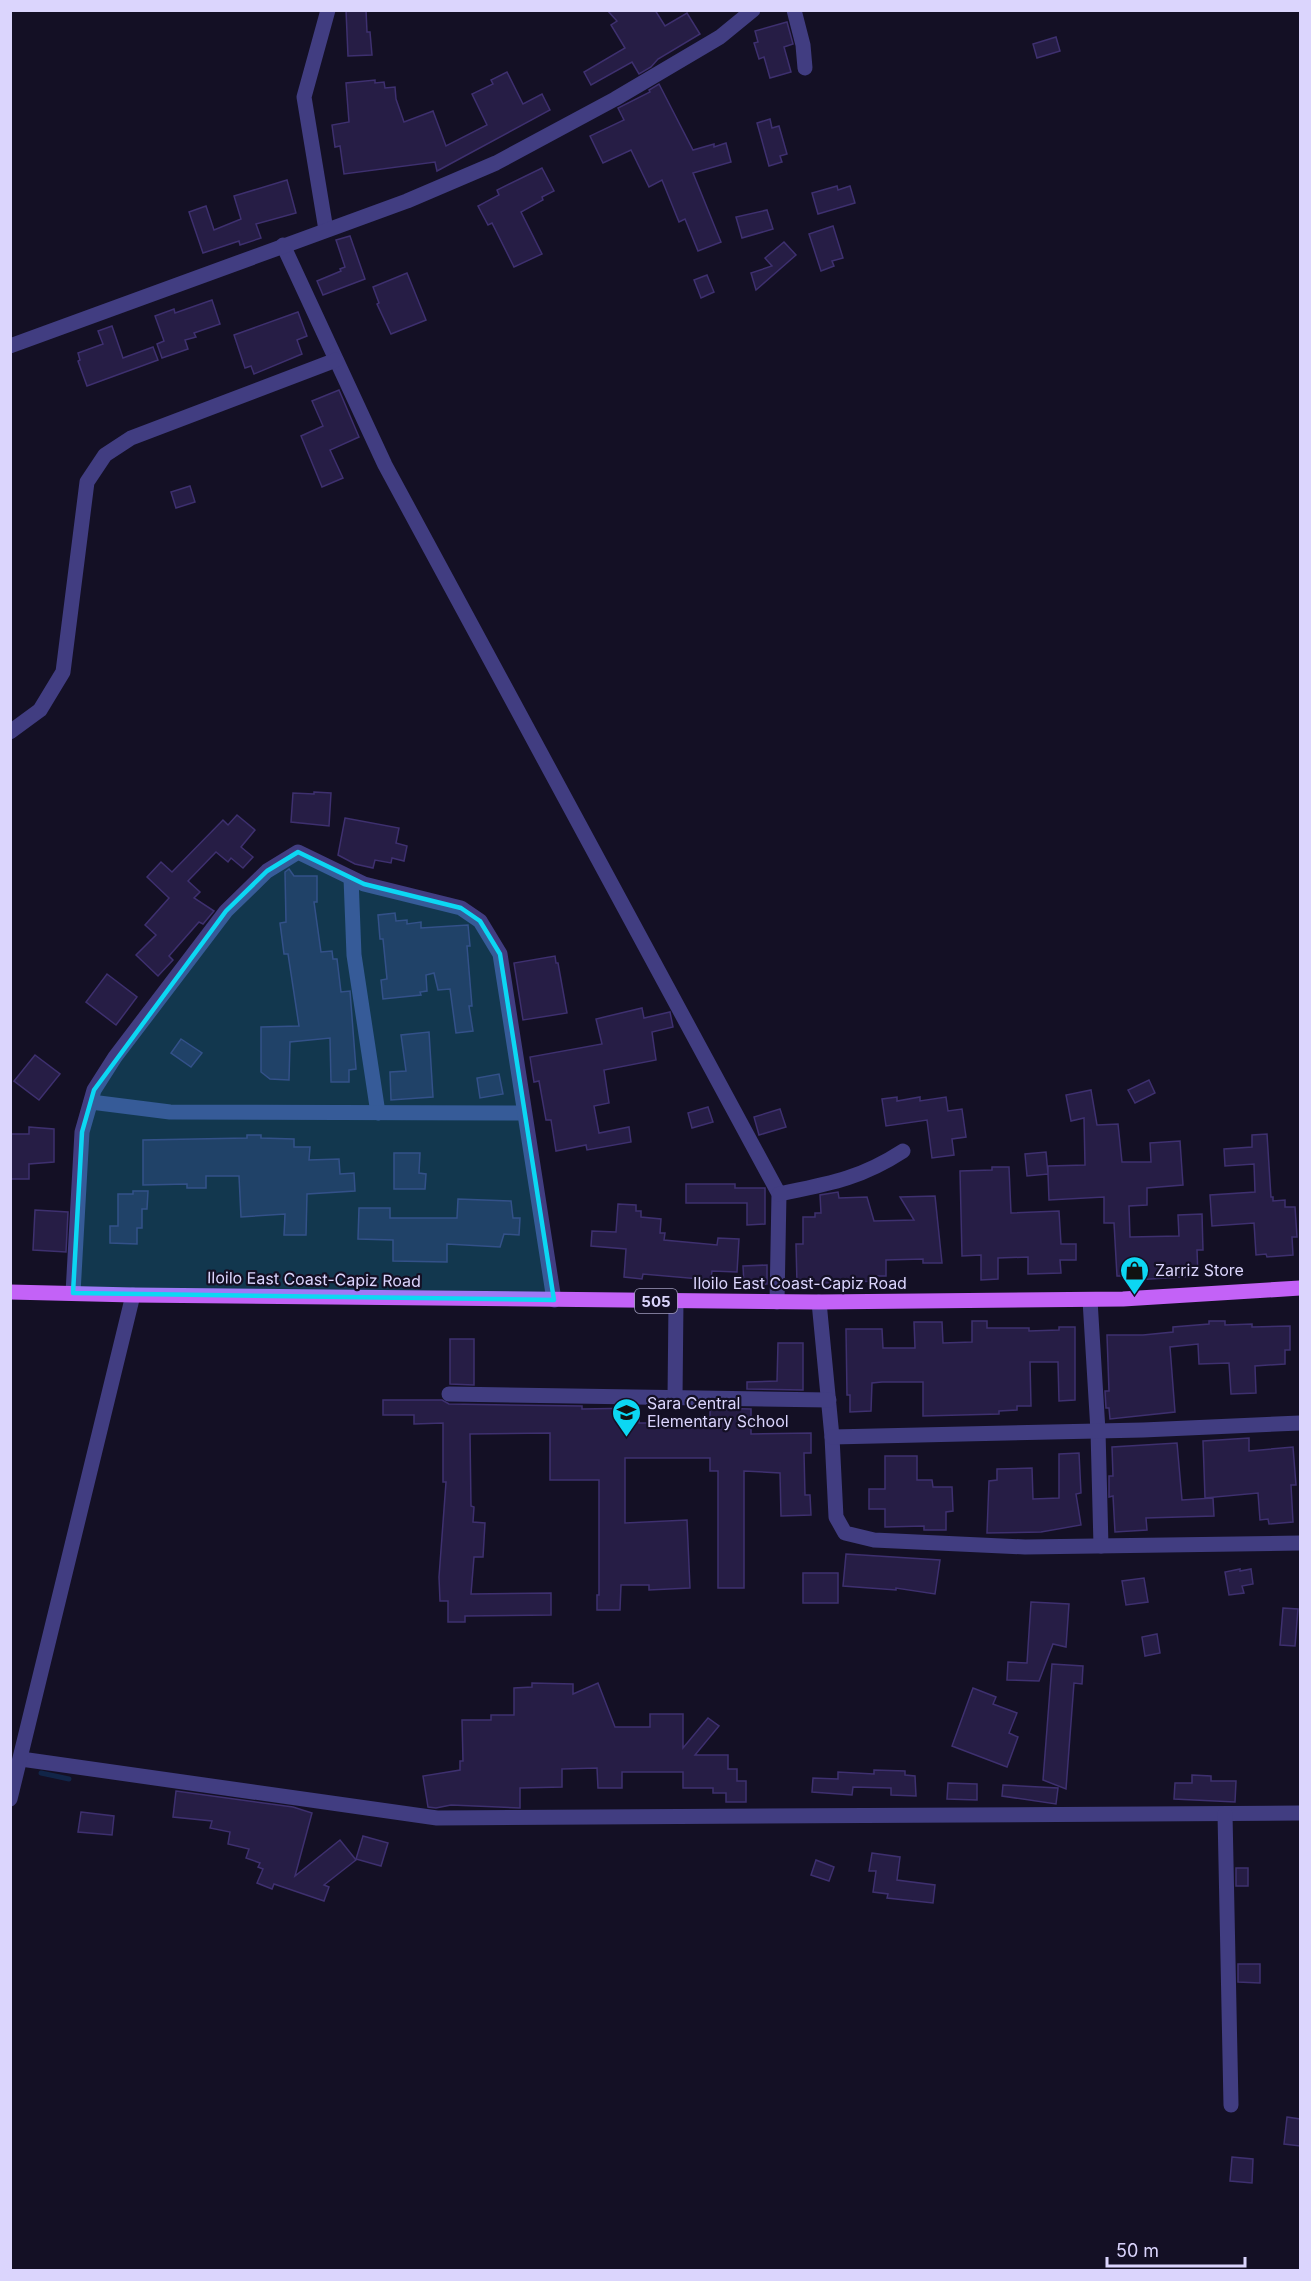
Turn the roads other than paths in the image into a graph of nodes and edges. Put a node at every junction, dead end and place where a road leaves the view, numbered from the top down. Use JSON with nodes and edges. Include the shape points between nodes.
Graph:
{"nodes":[{"id":1,"x":328,"y":10,"type":"edge"},
{"id":2,"x":753,"y":10,"type":"edge"},
{"id":3,"x":794,"y":10,"type":"edge"},
{"id":4,"x":805,"y":68,"type":"dead end"},
{"id":5,"x":326,"y":230,"type":"junction"},
{"id":6,"x":283,"y":245,"type":"junction"},
{"id":7,"x":10,"y":346,"type":"edge"},
{"id":8,"x":336,"y":360,"type":"junction"},
{"id":9,"x":10,"y":732,"type":"edge"},
{"id":10,"x":351,"y":878,"type":"junction"},
{"id":11,"x":91,"y":1102,"type":"junction"},
{"id":12,"x":378,"y":1113,"type":"junction"},
{"id":13,"x":524,"y":1113,"type":"junction"},
{"id":14,"x":903,"y":1151,"type":"dead end"},
{"id":15,"x":778,"y":1194,"type":"junction"},
{"id":16,"x":1300,"y":1288,"type":"edge"},
{"id":17,"x":10,"y":1292,"type":"edge"},
{"id":18,"x":73,"y":1293,"type":"junction"},
{"id":19,"x":133,"y":1295,"type":"junction"},
{"id":20,"x":554,"y":1300,"type":"junction"},
{"id":21,"x":1090,"y":1300,"type":"junction"},
{"id":22,"x":676,"y":1301,"type":"junction"},
{"id":23,"x":777,"y":1302,"type":"junction"},
{"id":24,"x":819,"y":1302,"type":"junction"},
{"id":25,"x":449,"y":1395,"type":"dead end"},
{"id":26,"x":675,"y":1398,"type":"junction"},
{"id":27,"x":829,"y":1400,"type":"junction"},
{"id":28,"x":1300,"y":1423,"type":"edge"},
{"id":29,"x":1098,"y":1431,"type":"junction"},
{"id":30,"x":832,"y":1437,"type":"junction"},
{"id":31,"x":1300,"y":1543,"type":"edge"},
{"id":32,"x":1101,"y":1546,"type":"junction"},
{"id":33,"x":21,"y":1760,"type":"junction"},
{"id":34,"x":10,"y":1799,"type":"edge"},
{"id":35,"x":1300,"y":1813,"type":"edge"},
{"id":36,"x":1225,"y":1814,"type":"junction"},
{"id":37,"x":1231,"y":2105,"type":"dead end"}],
"edges":[{"from":1,"to":5,"type":"street","via":[[304,97]]},
{"from":2,"to":5,"type":"street","via":[[720,37],[496,163]]},
{"from":3,"to":4,"type":"street"},
{"from":5,"to":6,"type":"street"},
{"from":6,"to":7,"type":"street"},
{"from":6,"to":8,"type":"street"},
{"from":8,"to":9,"type":"street","via":[[131,438],[105,455],[87,482],[63,672],[40,710]]},
{"from":8,"to":15,"type":"street","via":[[385,465]]},
{"from":10,"to":11,"type":"street","via":[[298,852],[267,871],[226,911],[115,1057]]},
{"from":10,"to":12,"type":"street","via":[[354,955]]},
{"from":10,"to":13,"type":"street","via":[[461,908],[480,921],[500,954]]},
{"from":11,"to":12,"type":"street","via":[[170,1112]]},
{"from":11,"to":18,"type":"street","via":[[82,1132]]},
{"from":12,"to":13,"type":"street"},
{"from":13,"to":20,"type":"street"},
{"from":14,"to":15,"type":"street","via":[[846,1180]]},
{"from":15,"to":23,"type":"street"},
{"from":16,"to":21,"type":"main road","name":"Iloilo East Coast-Capiz Road","number":"505"},
{"from":17,"to":18,"type":"main road","name":"Iloilo East Coast-Capiz Road","number":"505"},
{"from":18,"to":19,"type":"main road","name":"Iloilo East Coast-Capiz Road","number":"505"},
{"from":19,"to":20,"type":"main road","name":"Iloilo East Coast-Capiz Road","number":"505"},
{"from":19,"to":33,"type":"street"},
{"from":20,"to":22,"type":"main road","name":"Iloilo East Coast-Capiz Road","number":"505"},
{"from":21,"to":24,"type":"main road","name":"Iloilo East Coast-Capiz Road","number":"505"},
{"from":21,"to":29,"type":"street"},
{"from":22,"to":23,"type":"main road","name":"Iloilo East Coast-Capiz Road","number":"505"},
{"from":22,"to":26,"type":"street"},
{"from":23,"to":24,"type":"main road","name":"Iloilo East Coast-Capiz Road","number":"505"},
{"from":24,"to":27,"type":"street"},
{"from":25,"to":26,"type":"street"},
{"from":26,"to":27,"type":"street"},
{"from":27,"to":30,"type":"street"},
{"from":28,"to":29,"type":"street"},
{"from":29,"to":30,"type":"street"},
{"from":29,"to":32,"type":"street"},
{"from":30,"to":32,"type":"street","via":[[836,1517],[845,1533],[874,1540],[1025,1548]]},
{"from":31,"to":32,"type":"street"},
{"from":33,"to":34,"type":"street"},
{"from":33,"to":36,"type":"street","via":[[437,1818]]},
{"from":35,"to":36,"type":"street"},
{"from":36,"to":37,"type":"street"}]}
